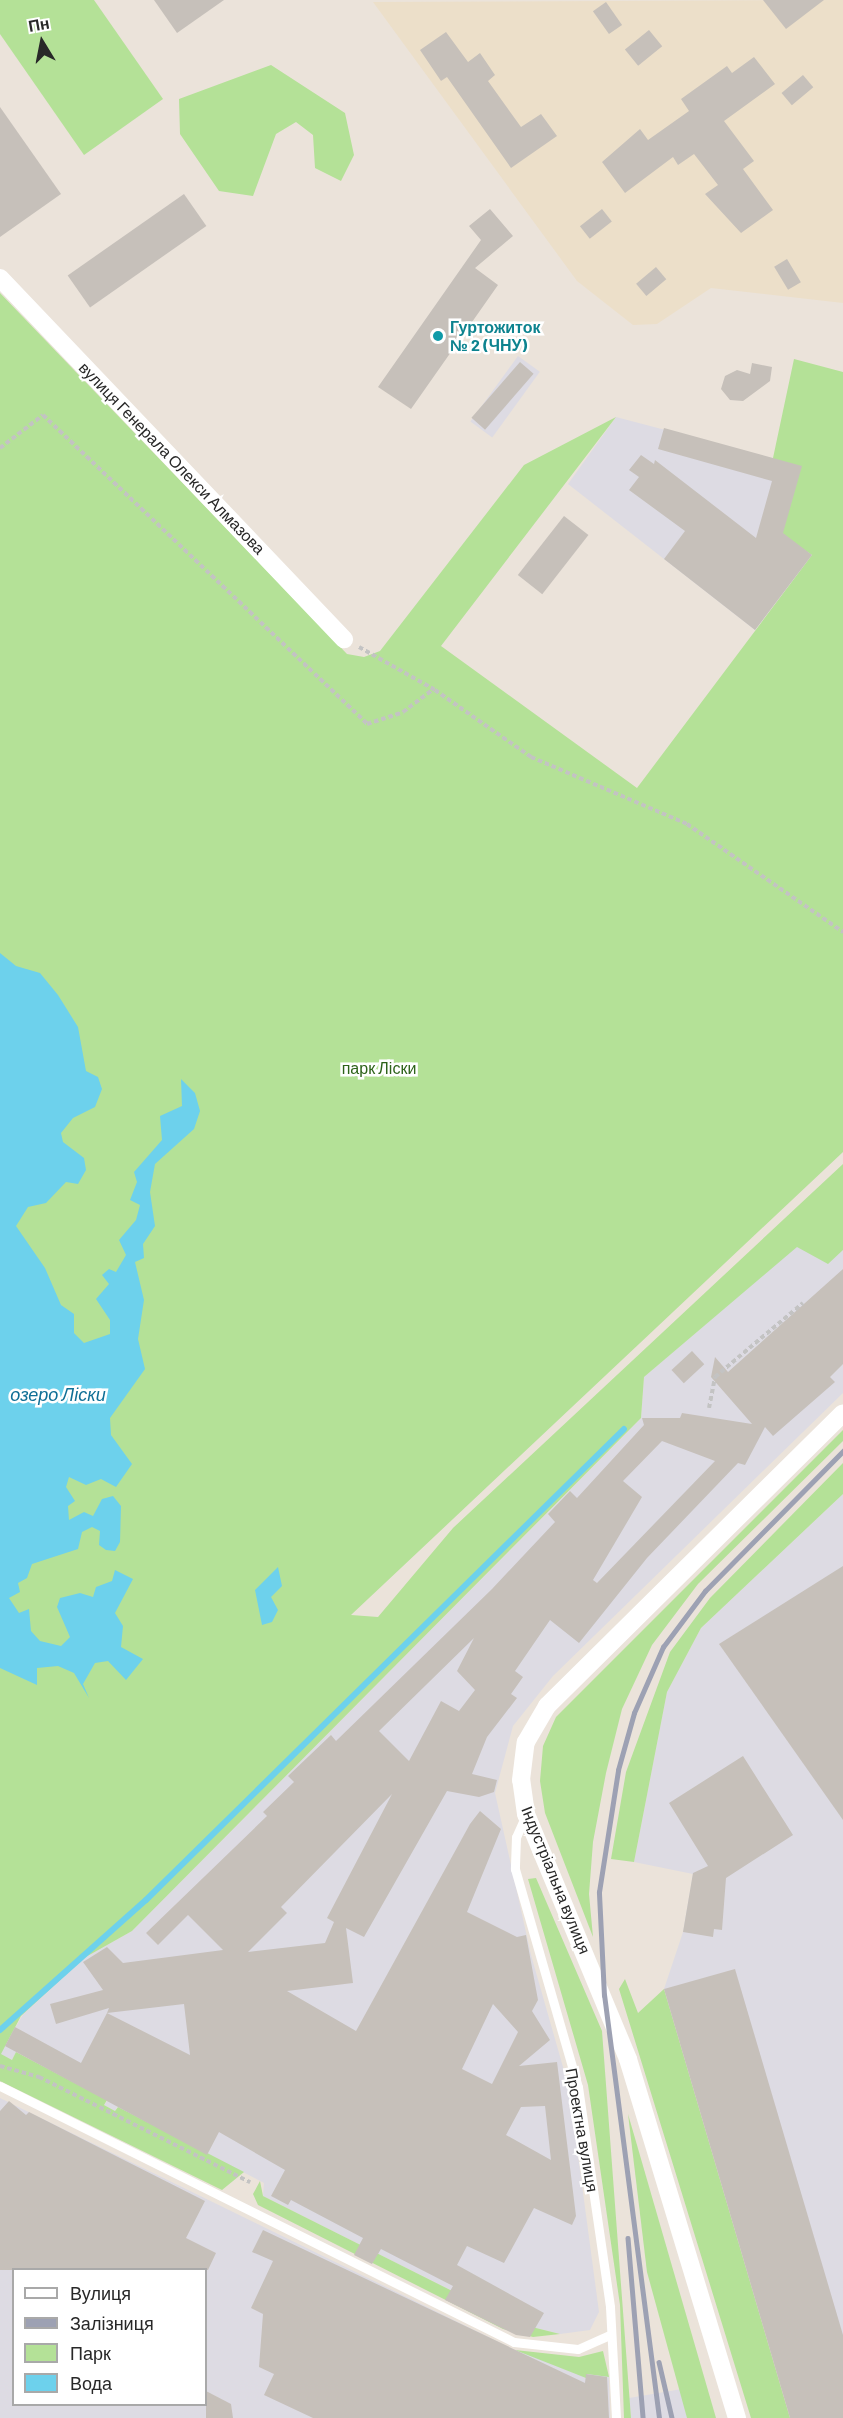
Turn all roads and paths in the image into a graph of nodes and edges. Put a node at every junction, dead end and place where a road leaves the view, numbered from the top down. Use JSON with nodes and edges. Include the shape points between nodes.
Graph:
{"nodes":[{"id":1,"x":0,"y":278,"type":"edge"},
{"id":2,"x":0,"y":448,"type":"edge"},
{"id":3,"x":351,"y":643,"type":"joint"},
{"id":4,"x":433,"y":689,"type":"junction"},
{"id":5,"x":843,"y":932,"type":"edge"},
{"id":6,"x":803,"y":1303,"type":"dead end"},
{"id":7,"x":709,"y":1408,"type":"dead end"},
{"id":8,"x":843,"y":1413,"type":"edge"},
{"id":9,"x":526,"y":1814,"type":"junction"},
{"id":10,"x":0,"y":2066,"type":"edge"},
{"id":11,"x":0,"y":2086,"type":"edge"},
{"id":12,"x":250,"y":2182,"type":"dead end"},
{"id":13,"x":611,"y":2334,"type":"junction"},
{"id":14,"x":616,"y":2418,"type":"edge"},
{"id":15,"x":737,"y":2418,"type":"edge"}],
"edges":[{"from":1,"to":3,"type":"street","name":"вулиця Генерала Олекси Алмазова"},
{"from":2,"to":4,"type":"path","via":[[44,415],[367,724],[404,712]]},
{"from":3,"to":4,"type":"path"},
{"from":4,"to":5,"type":"path","via":[[531,757],[687,824]]},
{"from":6,"to":7,"type":"path","via":[[715,1377]]},
{"from":8,"to":9,"type":"street","name":"Індустріальна вулиця","via":[[547,1706],[526,1742],[521,1780]]},
{"from":9,"to":13,"type":"lane","name":"Проектна вулиця","via":[[516,1837],[514,1869],[578,2087]]},
{"from":9,"to":15,"type":"street","name":"Індустріальна вулиця","via":[[628,2059]]},
{"from":10,"to":12,"type":"path","via":[[39,2077]]},
{"from":11,"to":13,"type":"lane","via":[[513,2342],[578,2349]]},
{"from":13,"to":14,"type":"lane","name":"Проектна вулиця"}]}
